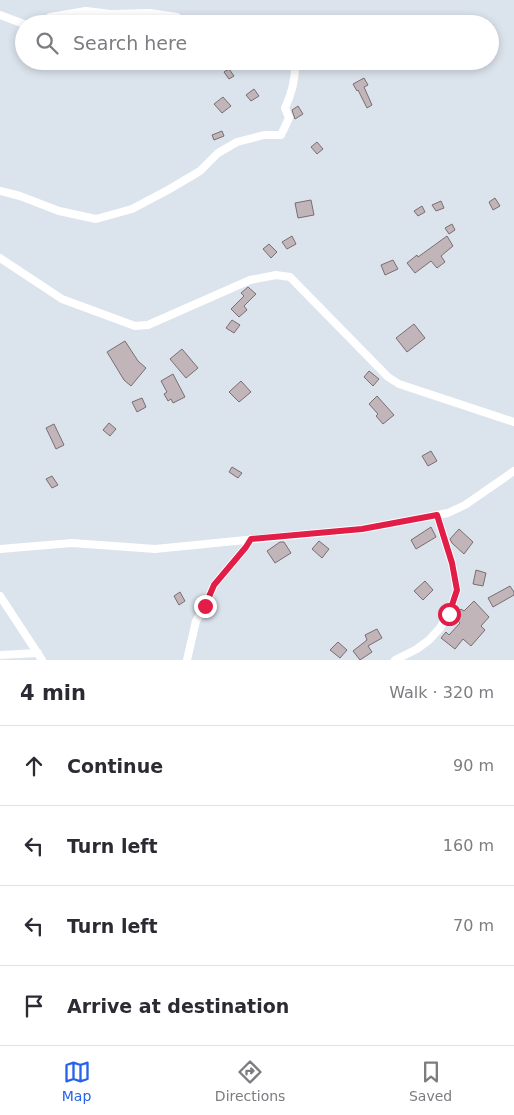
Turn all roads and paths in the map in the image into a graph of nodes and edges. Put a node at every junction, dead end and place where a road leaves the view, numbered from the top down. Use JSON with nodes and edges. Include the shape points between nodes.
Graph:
{"nodes":[{"id":1,"x":0,"y":15,"type":"edge"},
{"id":2,"x":62,"y":15,"type":"edge"},
{"id":3,"x":164,"y":15,"type":"edge"},
{"id":4,"x":15,"y":21,"type":"edge"},
{"id":5,"x":295,"y":70,"type":"edge"},
{"id":6,"x":0,"y":191,"type":"edge"},
{"id":7,"x":0,"y":258,"type":"edge"},
{"id":8,"x":514,"y":422,"type":"edge"},
{"id":9,"x":514,"y":471,"type":"edge"},
{"id":10,"x":437,"y":515,"type":"junction"},
{"id":11,"x":251,"y":539,"type":"junction"},
{"id":12,"x":0,"y":549,"type":"edge"},
{"id":13,"x":0,"y":596,"type":"edge"},
{"id":14,"x":0,"y":655,"type":"edge"},
{"id":15,"x":40,"y":657,"type":"edge"},
{"id":16,"x":187,"y":660,"type":"edge"},
{"id":17,"x":395,"y":660,"type":"edge"}],
"edges":[{"from":1,"to":4,"type":"street"},
{"from":2,"to":3,"type":"street","via":[[86,11]]},
{"from":5,"to":6,"type":"street","via":[[285,108],[289,118],[281,134],[237,142],[218,153],[200,171],[132,209],[96,219],[59,211]]},
{"from":7,"to":8,"type":"street","via":[[62,299],[135,326],[148,325],[250,280],[276,275],[290,277],[388,377],[399,384]]},
{"from":9,"to":10,"type":"street","via":[[465,505]]},
{"from":10,"to":11,"type":"street","via":[[362,529]]},
{"from":10,"to":17,"type":"street","via":[[457,590],[440,628],[417,649]]},
{"from":11,"to":12,"type":"street","via":[[156,549],[72,543]]},
{"from":11,"to":16,"type":"street","via":[[214,585],[196,621]]},
{"from":13,"to":15,"type":"street"},
{"from":14,"to":15,"type":"street"}]}
